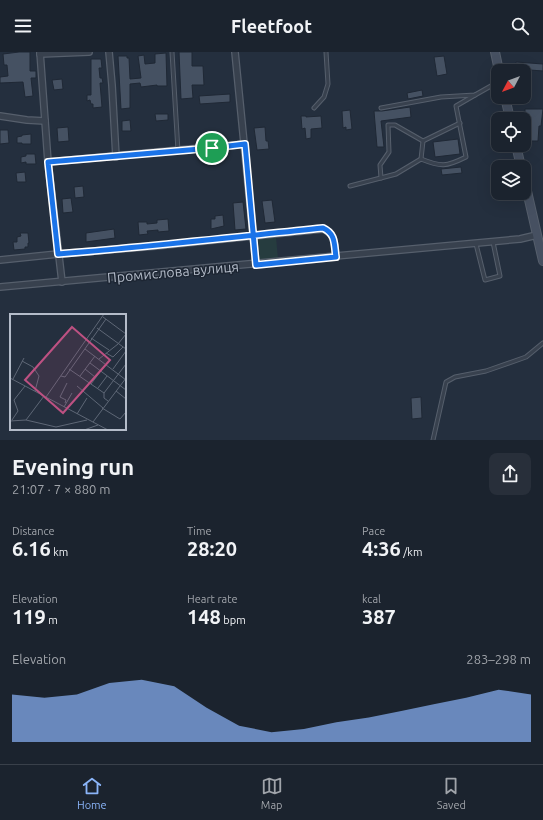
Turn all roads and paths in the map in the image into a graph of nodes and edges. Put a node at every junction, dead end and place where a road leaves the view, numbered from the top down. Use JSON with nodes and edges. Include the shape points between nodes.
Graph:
{"nodes":[{"id":1,"x":89,"y":52,"type":"edge"},
{"id":2,"x":109,"y":52,"type":"edge"},
{"id":3,"x":172,"y":52,"type":"edge"},
{"id":4,"x":235,"y":52,"type":"edge"},
{"id":5,"x":326,"y":52,"type":"edge"},
{"id":6,"x":495,"y":52,"type":"edge"},
{"id":7,"x":40,"y":53,"type":"edge"},
{"id":8,"x":498,"y":64,"type":"edge"},
{"id":9,"x":491,"y":86,"type":"edge"},
{"id":10,"x":475,"y":95,"type":"junction"},
{"id":11,"x":314,"y":108,"type":"dead end"},
{"id":12,"x":381,"y":108,"type":"dead end"},
{"id":13,"x":0,"y":116,"type":"edge"},
{"id":14,"x":45,"y":121,"type":"junction"},
{"id":15,"x":460,"y":123,"type":"junction"},
{"id":16,"x":423,"y":140,"type":"junction"},
{"id":17,"x":245,"y":144,"type":"junction"},
{"id":18,"x":178,"y":151,"type":"junction"},
{"id":19,"x":116,"y":157,"type":"junction"},
{"id":20,"x":421,"y":159,"type":"junction"},
{"id":21,"x":48,"y":162,"type":"junction"},
{"id":22,"x":381,"y":178,"type":"junction"},
{"id":23,"x":350,"y":186,"type":"dead end"},
{"id":24,"x":529,"y":200,"type":"edge"},
{"id":25,"x":253,"y":235,"type":"junction"},
{"id":26,"x":537,"y":235,"type":"junction"},
{"id":27,"x":493,"y":242,"type":"junction"},
{"id":28,"x":476,"y":244,"type":"junction"},
{"id":29,"x":58,"y":254,"type":"junction"},
{"id":30,"x":542,"y":256,"type":"edge"},
{"id":31,"x":336,"y":257,"type":"junction"},
{"id":32,"x":0,"y":260,"type":"edge"},
{"id":33,"x":256,"y":265,"type":"junction"},
{"id":34,"x":62,"y":282,"type":"junction"},
{"id":35,"x":0,"y":287,"type":"edge"},
{"id":36,"x":543,"y":343,"type":"edge"},
{"id":37,"x":433,"y":440,"type":"edge"}],
"edges":[{"from":1,"to":7,"type":"street"},
{"from":2,"to":19,"type":"street"},
{"from":3,"to":18,"type":"lane"},
{"from":4,"to":17,"type":"street"},
{"from":5,"to":11,"type":"lane","via":[[328,84],[324,97]]},
{"from":6,"to":8,"type":"main road"},
{"from":7,"to":14,"type":"street"},
{"from":9,"to":10,"type":"lane"},
{"from":10,"to":12,"type":"lane","via":[[442,97]]},
{"from":10,"to":15,"type":"lane","via":[[456,106]]},
{"from":13,"to":14,"type":"street"},
{"from":14,"to":21,"type":"street"},
{"from":15,"to":16,"type":"lane"},
{"from":15,"to":20,"type":"lane","via":[[466,157],[452,164],[437,166]]},
{"from":16,"to":20,"type":"lane"},
{"from":16,"to":22,"type":"lane","via":[[395,125],[388,125],[389,152],[380,165]]},
{"from":17,"to":18,"type":"street"},
{"from":17,"to":25,"type":"street"},
{"from":18,"to":19,"type":"street"},
{"from":19,"to":21,"type":"street"},
{"from":20,"to":22,"type":"lane","via":[[396,174]]},
{"from":21,"to":29,"type":"street"},
{"from":22,"to":23,"type":"lane"},
{"from":24,"to":26,"type":"main road"},
{"from":25,"to":29,"type":"street"},
{"from":25,"to":31,"type":"street","via":[[323,228],[330,231],[333,237]]},
{"from":25,"to":33,"type":"street"},
{"from":26,"to":27,"type":"street","name":"Промислова вулиця"},
{"from":26,"to":30,"type":"main road"},
{"from":27,"to":28,"type":"street","name":"Промислова вулиця"},
{"from":27,"to":28,"type":"lane","via":[[500,276],[485,280]]},
{"from":28,"to":31,"type":"street","name":"Промислова вулиця"},
{"from":29,"to":32,"type":"street"},
{"from":29,"to":34,"type":"street"},
{"from":31,"to":33,"type":"street","name":"Промислова вулиця"},
{"from":33,"to":34,"type":"street","name":"Промислова вулиця"},
{"from":34,"to":35,"type":"street","name":"Промислова вулиця"},
{"from":36,"to":37,"type":"lane","via":[[526,356],[446,382]]}]}
